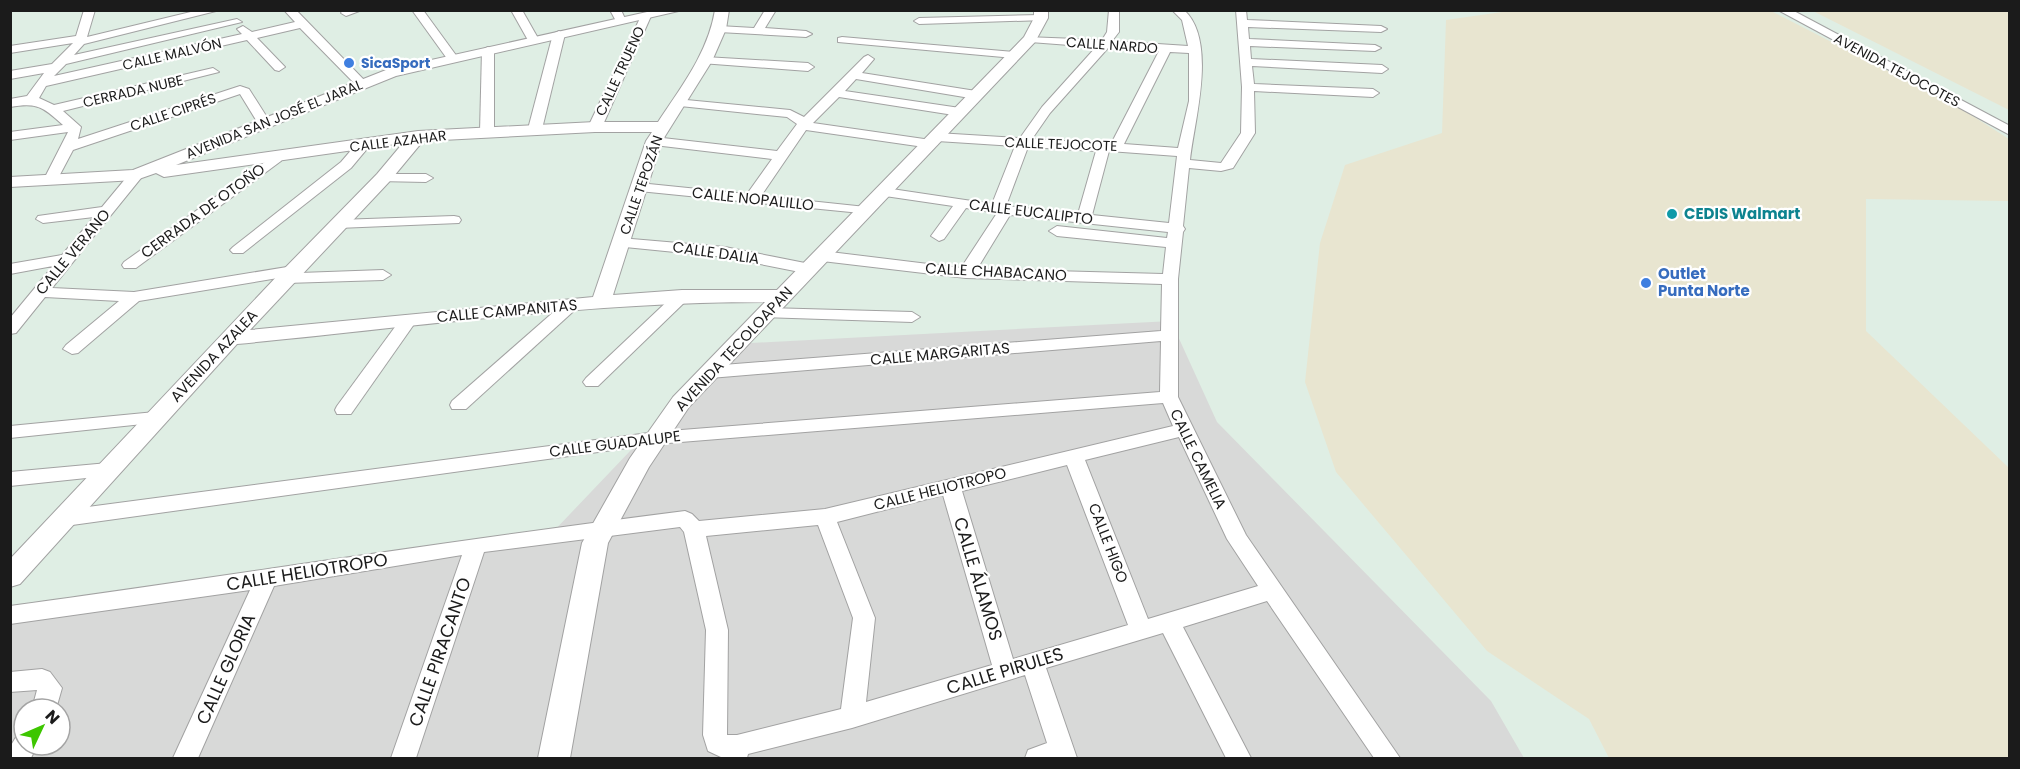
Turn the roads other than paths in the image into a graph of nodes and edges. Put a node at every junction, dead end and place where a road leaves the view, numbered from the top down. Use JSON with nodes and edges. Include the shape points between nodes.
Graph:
{"nodes":[{"id":1,"x":90,"y":10,"type":"edge"},
{"id":2,"x":215,"y":10,"type":"edge"},
{"id":3,"x":227,"y":10,"type":"edge"},
{"id":4,"x":289,"y":10,"type":"edge"},
{"id":5,"x":417,"y":10,"type":"edge"},
{"id":6,"x":516,"y":10,"type":"edge"},
{"id":7,"x":676,"y":10,"type":"edge"},
{"id":8,"x":722,"y":10,"type":"edge"},
{"id":9,"x":771,"y":10,"type":"edge"},
{"id":10,"x":1114,"y":10,"type":"edge"},
{"id":11,"x":1177,"y":10,"type":"edge"},
{"id":12,"x":1784,"y":10,"type":"edge"},
{"id":13,"x":1803,"y":10,"type":"edge"},
{"id":14,"x":1041,"y":14,"type":"edge"},
{"id":15,"x":618,"y":16,"type":"edge"},
{"id":16,"x":646,"y":16,"type":"junction"},
{"id":17,"x":1241,"y":17,"type":"edge"},
{"id":18,"x":920,"y":21,"type":"dead end"},
{"id":19,"x":237,"y":22,"type":"junction"},
{"id":20,"x":303,"y":24,"type":"junction"},
{"id":21,"x":719,"y":29,"type":"junction"},
{"id":22,"x":1381,"y":29,"type":"dead end"},
{"id":23,"x":758,"y":31,"type":"junction"},
{"id":24,"x":559,"y":34,"type":"junction"},
{"id":25,"x":806,"y":34,"type":"dead end"},
{"id":26,"x":249,"y":36,"type":"junction"},
{"id":27,"x":1030,"y":39,"type":"junction"},
{"id":28,"x":81,"y":40,"type":"junction"},
{"id":29,"x":533,"y":40,"type":"junction"},
{"id":30,"x":842,"y":40,"type":"dead end"},
{"id":31,"x":1244,"y":42,"type":"junction"},
{"id":32,"x":1104,"y":45,"type":"junction"},
{"id":33,"x":1375,"y":48,"type":"dead end"},
{"id":34,"x":1166,"y":49,"type":"junction"},
{"id":35,"x":10,"y":50,"type":"edge"},
{"id":36,"x":488,"y":50,"type":"junction"},
{"id":37,"x":1195,"y":50,"type":"junction"},
{"id":38,"x":1014,"y":55,"type":"junction"},
{"id":39,"x":452,"y":58,"type":"junction"},
{"id":40,"x":868,"y":59,"type":"dead end"},
{"id":41,"x":705,"y":61,"type":"junction"},
{"id":42,"x":1246,"y":62,"type":"junction"},
{"id":43,"x":59,"y":64,"type":"junction"},
{"id":44,"x":279,"y":67,"type":"dead end"},
{"id":45,"x":808,"y":67,"type":"dead end"},
{"id":46,"x":1383,"y":69,"type":"dead end"},
{"id":47,"x":213,"y":72,"type":"dead end"},
{"id":48,"x":10,"y":75,"type":"edge"},
{"id":49,"x":854,"y":75,"type":"junction"},
{"id":50,"x":41,"y":83,"type":"junction"},
{"id":51,"x":362,"y":83,"type":"junction"},
{"id":52,"x":1248,"y":87,"type":"junction"},
{"id":53,"x":836,"y":93,"type":"junction"},
{"id":54,"x":1373,"y":93,"type":"dead end"},
{"id":55,"x":976,"y":95,"type":"junction"},
{"id":56,"x":32,"y":99,"type":"junction"},
{"id":57,"x":680,"y":102,"type":"junction"},
{"id":58,"x":10,"y":104,"type":"edge"},
{"id":59,"x":53,"y":109,"type":"junction"},
{"id":60,"x":960,"y":112,"type":"junction"},
{"id":61,"x":2010,"y":119,"type":"edge"},
{"id":62,"x":264,"y":122,"type":"junction"},
{"id":63,"x":804,"y":123,"type":"junction"},
{"id":64,"x":74,"y":127,"type":"junction"},
{"id":65,"x":595,"y":127,"type":"junction"},
{"id":66,"x":535,"y":129,"type":"junction"},
{"id":67,"x":2010,"y":131,"type":"edge"},
{"id":68,"x":487,"y":132,"type":"junction"},
{"id":69,"x":658,"y":134,"type":"junction"},
{"id":70,"x":10,"y":136,"type":"edge"},
{"id":71,"x":418,"y":136,"type":"junction"},
{"id":72,"x":934,"y":140,"type":"junction"},
{"id":73,"x":364,"y":144,"type":"junction"},
{"id":74,"x":1022,"y":144,"type":"junction"},
{"id":75,"x":68,"y":147,"type":"junction"},
{"id":76,"x":1110,"y":147,"type":"junction"},
{"id":77,"x":781,"y":156,"type":"junction"},
{"id":78,"x":276,"y":158,"type":"junction"},
{"id":79,"x":1184,"y":158,"type":"junction"},
{"id":80,"x":136,"y":175,"type":"junction"},
{"id":81,"x":383,"y":178,"type":"junction"},
{"id":82,"x":426,"y":178,"type":"dead end"},
{"id":83,"x":50,"y":181,"type":"junction"},
{"id":84,"x":13,"y":185,"type":"edge"},
{"id":85,"x":639,"y":187,"type":"junction"},
{"id":86,"x":885,"y":192,"type":"junction"},
{"id":87,"x":751,"y":199,"type":"junction"},
{"id":88,"x":962,"y":204,"type":"junction"},
{"id":89,"x":1002,"y":210,"type":"junction"},
{"id":90,"x":106,"y":211,"type":"junction"},
{"id":91,"x":866,"y":211,"type":"junction"},
{"id":92,"x":1084,"y":218,"type":"junction"},
{"id":93,"x":43,"y":219,"type":"dead end"},
{"id":94,"x":454,"y":219,"type":"dead end"},
{"id":95,"x":338,"y":224,"type":"junction"},
{"id":96,"x":1057,"y":231,"type":"dead end"},
{"id":97,"x":1177,"y":236,"type":"junction"},
{"id":98,"x":939,"y":237,"type":"dead end"},
{"id":99,"x":621,"y":243,"type":"junction"},
{"id":100,"x":238,"y":250,"type":"dead end"},
{"id":101,"x":66,"y":259,"type":"junction"},
{"id":102,"x":816,"y":263,"type":"junction"},
{"id":103,"x":130,"y":265,"type":"dead end"},
{"id":104,"x":10,"y":269,"type":"edge"},
{"id":105,"x":966,"y":273,"type":"junction"},
{"id":106,"x":290,"y":274,"type":"junction"},
{"id":107,"x":383,"y":275,"type":"dead end"},
{"id":108,"x":1170,"y":279,"type":"junction"},
{"id":109,"x":38,"y":292,"type":"junction"},
{"id":110,"x":682,"y":296,"type":"junction"},
{"id":111,"x":784,"y":296,"type":"junction"},
{"id":112,"x":134,"y":297,"type":"junction"},
{"id":113,"x":601,"y":302,"type":"junction"},
{"id":114,"x":571,"y":305,"type":"junction"},
{"id":115,"x":767,"y":313,"type":"junction"},
{"id":116,"x":912,"y":317,"type":"dead end"},
{"id":117,"x":409,"y":320,"type":"junction"},
{"id":118,"x":10,"y":329,"type":"edge"},
{"id":119,"x":1171,"y":335,"type":"junction"},
{"id":120,"x":231,"y":338,"type":"junction"},
{"id":121,"x":72,"y":349,"type":"dead end"},
{"id":122,"x":710,"y":372,"type":"junction"},
{"id":123,"x":592,"y":382,"type":"dead end"},
{"id":124,"x":1169,"y":397,"type":"junction"},
{"id":125,"x":459,"y":405,"type":"dead end"},
{"id":126,"x":344,"y":410,"type":"dead end"},
{"id":127,"x":155,"y":418,"type":"junction"},
{"id":128,"x":1183,"y":430,"type":"junction"},
{"id":129,"x":10,"y":432,"type":"edge"},
{"id":130,"x":656,"y":438,"type":"junction"},
{"id":131,"x":1074,"y":457,"type":"junction"},
{"id":132,"x":108,"y":470,"type":"junction"},
{"id":133,"x":10,"y":479,"type":"edge"},
{"id":134,"x":951,"y":487,"type":"junction"},
{"id":135,"x":825,"y":517,"type":"junction"},
{"id":136,"x":65,"y":518,"type":"junction"},
{"id":137,"x":603,"y":529,"type":"junction"},
{"id":138,"x":694,"y":529,"type":"junction"},
{"id":139,"x":476,"y":545,"type":"junction"},
{"id":140,"x":15,"y":567,"type":"edge"},
{"id":141,"x":266,"y":579,"type":"junction"},
{"id":142,"x":1271,"y":591,"type":"junction"},
{"id":143,"x":10,"y":615,"type":"edge"},
{"id":144,"x":1169,"y":622,"type":"junction"},
{"id":145,"x":1141,"y":630,"type":"junction"},
{"id":146,"x":1032,"y":662,"type":"junction"},
{"id":147,"x":1005,"y":671,"type":"junction"},
{"id":148,"x":10,"y":682,"type":"edge"},
{"id":149,"x":46,"y":697,"type":"edge"},
{"id":150,"x":852,"y":717,"type":"junction"},
{"id":151,"x":736,"y":752,"type":"edge"},
{"id":152,"x":1063,"y":754,"type":"edge"},
{"id":153,"x":186,"y":759,"type":"edge"},
{"id":154,"x":405,"y":759,"type":"edge"},
{"id":155,"x":554,"y":759,"type":"edge"},
{"id":156,"x":1037,"y":759,"type":"edge"},
{"id":157,"x":1239,"y":759,"type":"edge"},
{"id":158,"x":1388,"y":759,"type":"edge"}],
"edges":[{"from":1,"to":28,"type":"street"},
{"from":2,"to":28,"type":"street"},
{"from":3,"to":19,"type":"street"},
{"from":4,"to":20,"type":"street"},
{"from":5,"to":39,"type":"street"},
{"from":6,"to":29,"type":"street"},
{"from":7,"to":16,"type":"street","name":"AVENIDA SAN JOSÉ EL JARAL"},
{"from":8,"to":21,"type":"street","name":"CALLE TEPOZÁN"},
{"from":9,"to":23,"type":"street"},
{"from":10,"to":32,"type":"street","via":[[1113,32]]},
{"from":11,"to":37,"type":"street","name":"CALLE CAMELIA","via":[[1186,19]]},
{"from":12,"to":67,"type":"street","name":"AVENIDA TEJOCOTES"},
{"from":13,"to":61,"type":"street","name":"AVENIDA TEJOCOTES"},
{"from":14,"to":18,"type":"street"},
{"from":14,"to":27,"type":"street","name":"AVENIDA TECOLOAPAN"},
{"from":15,"to":16,"type":"street","name":"AVENIDA SAN JOSÉ EL JARAL"},
{"from":15,"to":24,"type":"street","name":"AVENIDA SAN JOSÉ EL JARAL"},
{"from":16,"to":65,"type":"street","name":"CALLE TRUENO"},
{"from":17,"to":22,"type":"street"},
{"from":17,"to":31,"type":"street"},
{"from":19,"to":26,"type":"street"},
{"from":19,"to":43,"type":"street"},
{"from":20,"to":26,"type":"street","name":"CALLE MALVÓN"},
{"from":20,"to":51,"type":"street"},
{"from":21,"to":23,"type":"street"},
{"from":21,"to":41,"type":"street","name":"CALLE TEPOZÁN"},
{"from":23,"to":25,"type":"street"},
{"from":24,"to":29,"type":"street","name":"AVENIDA SAN JOSÉ EL JARAL"},
{"from":24,"to":66,"type":"street"},
{"from":26,"to":44,"type":"street"},
{"from":26,"to":50,"type":"street","name":"CALLE MALVÓN"},
{"from":27,"to":32,"type":"street","name":"CALLE NARDO"},
{"from":27,"to":38,"type":"street","name":"AVENIDA TECOLOAPAN"},
{"from":28,"to":35,"type":"street"},
{"from":28,"to":43,"type":"street"},
{"from":29,"to":36,"type":"street","name":"AVENIDA SAN JOSÉ EL JARAL"},
{"from":30,"to":38,"type":"street"},
{"from":31,"to":33,"type":"street"},
{"from":31,"to":42,"type":"street"},
{"from":32,"to":34,"type":"street","name":"CALLE NARDO"},
{"from":32,"to":74,"type":"street","via":[[1046,110]]},
{"from":34,"to":37,"type":"street","name":"CALLE NARDO"},
{"from":34,"to":76,"type":"street"},
{"from":36,"to":39,"type":"street","name":"AVENIDA SAN JOSÉ EL JARAL"},
{"from":36,"to":68,"type":"street"},
{"from":37,"to":79,"type":"street","name":"CALLE CAMELIA","via":[[1195,101]]},
{"from":38,"to":55,"type":"street","name":"AVENIDA TECOLOAPAN"},
{"from":39,"to":51,"type":"street","name":"AVENIDA SAN JOSÉ EL JARAL"},
{"from":40,"to":49,"type":"street"},
{"from":41,"to":45,"type":"street"},
{"from":41,"to":57,"type":"street","name":"CALLE TEPOZÁN"},
{"from":42,"to":46,"type":"street"},
{"from":42,"to":52,"type":"street"},
{"from":43,"to":48,"type":"street"},
{"from":43,"to":50,"type":"street"},
{"from":47,"to":59,"type":"street","name":"CERRADA NUBE"},
{"from":49,"to":53,"type":"street"},
{"from":49,"to":55,"type":"street"},
{"from":50,"to":56,"type":"street"},
{"from":51,"to":62,"type":"street","name":"AVENIDA SAN JOSÉ EL JARAL"},
{"from":52,"to":54,"type":"street"},
{"from":52,"to":79,"type":"street","name":"CALLE TEJOCOTE","via":[[1248,133],[1228,165]]},
{"from":53,"to":60,"type":"street"},
{"from":53,"to":63,"type":"street"},
{"from":55,"to":60,"type":"street","name":"AVENIDA TECOLOAPAN"},
{"from":56,"to":58,"type":"street"},
{"from":56,"to":59,"type":"street"},
{"from":57,"to":63,"type":"street","name":"CALLE TEJOCOTE","via":[[790,114]]},
{"from":57,"to":69,"type":"street","name":"CALLE TEPOZÁN"},
{"from":59,"to":64,"type":"street"},
{"from":60,"to":72,"type":"street","name":"AVENIDA TECOLOAPAN"},
{"from":62,"to":75,"type":"street","name":"CALLE CIPRÉS","via":[[240,90]]},
{"from":62,"to":80,"type":"street","name":"AVENIDA SAN JOSÉ EL JARAL"},
{"from":63,"to":72,"type":"street","name":"CALLE TEJOCOTE","via":[[810,127]]},
{"from":63,"to":77,"type":"street"},
{"from":64,"to":70,"type":"street"},
{"from":64,"to":75,"type":"street"},
{"from":65,"to":66,"type":"street","name":"CALLE AZAHAR"},
{"from":65,"to":69,"type":"street","name":"CALLE AZAHAR"},
{"from":66,"to":68,"type":"street","name":"CALLE AZAHAR"},
{"from":68,"to":71,"type":"street","name":"CALLE AZAHAR"},
{"from":69,"to":77,"type":"street"},
{"from":69,"to":85,"type":"street","name":"CALLE TEPOZÁN"},
{"from":71,"to":73,"type":"street","name":"CALLE AZAHAR"},
{"from":71,"to":81,"type":"street","name":"AVENIDA AZALEA"},
{"from":72,"to":74,"type":"street","name":"CALLE TEJOCOTE"},
{"from":72,"to":86,"type":"street","name":"AVENIDA TECOLOAPAN"},
{"from":73,"to":78,"type":"street","name":"CALLE AZAHAR"},
{"from":73,"to":100,"type":"street","via":[[346,165]]},
{"from":74,"to":76,"type":"street","name":"CALLE TEJOCOTE"},
{"from":74,"to":89,"type":"street"},
{"from":75,"to":83,"type":"street"},
{"from":76,"to":79,"type":"street","name":"CALLE TEJOCOTE"},
{"from":76,"to":92,"type":"street"},
{"from":77,"to":87,"type":"street"},
{"from":78,"to":80,"type":"street","name":"CALLE AZAHAR"},
{"from":78,"to":103,"type":"street","name":"CERRADA DE OTOÑO"},
{"from":79,"to":97,"type":"street","name":"CALLE CAMELIA"},
{"from":80,"to":83,"type":"street","name":"AVENIDA SAN JOSÉ EL JARAL"},
{"from":80,"to":90,"type":"street","name":"CALLE VERANO"},
{"from":81,"to":82,"type":"street"},
{"from":81,"to":95,"type":"street","name":"AVENIDA AZALEA"},
{"from":83,"to":84,"type":"street","name":"AVENIDA SAN JOSÉ EL JARAL"},
{"from":85,"to":87,"type":"street","name":"CALLE NOPALILLO"},
{"from":85,"to":99,"type":"street","name":"CALLE TEPOZÁN"},
{"from":86,"to":88,"type":"street","name":"CALLE EUCALIPTO"},
{"from":86,"to":91,"type":"street","name":"AVENIDA TECOLOAPAN"},
{"from":87,"to":91,"type":"street","name":"CALLE NOPALILLO"},
{"from":88,"to":89,"type":"street","name":"CALLE EUCALIPTO"},
{"from":88,"to":98,"type":"street"},
{"from":89,"to":92,"type":"street","name":"CALLE EUCALIPTO"},
{"from":89,"to":105,"type":"street"},
{"from":90,"to":93,"type":"street"},
{"from":90,"to":101,"type":"street","name":"CALLE VERANO"},
{"from":91,"to":102,"type":"street","name":"AVENIDA TECOLOAPAN"},
{"from":92,"to":97,"type":"street","name":"CALLE EUCALIPTO"},
{"from":94,"to":95,"type":"street"},
{"from":95,"to":106,"type":"street","name":"AVENIDA AZALEA"},
{"from":96,"to":97,"type":"street"},
{"from":97,"to":108,"type":"street","name":"CALLE CAMELIA"},
{"from":99,"to":102,"type":"street","name":"CALLE DALIA"},
{"from":99,"to":113,"type":"street","name":"CALLE TEPOZÁN"},
{"from":101,"to":104,"type":"street"},
{"from":101,"to":109,"type":"street","name":"CALLE VERANO"},
{"from":102,"to":105,"type":"street","name":"CALLE CHABACANO"},
{"from":102,"to":111,"type":"street","name":"AVENIDA TECOLOAPAN"},
{"from":105,"to":108,"type":"street","name":"CALLE CHABACANO"},
{"from":106,"to":107,"type":"street"},
{"from":106,"to":112,"type":"street"},
{"from":106,"to":120,"type":"street","name":"AVENIDA AZALEA"},
{"from":108,"to":119,"type":"street","name":"CALLE CAMELIA"},
{"from":109,"to":112,"type":"street"},
{"from":109,"to":118,"type":"street","name":"CALLE VERANO"},
{"from":110,"to":111,"type":"street","name":"CALLE CAMPANITAS"},
{"from":110,"to":113,"type":"street","name":"CALLE CAMPANITAS"},
{"from":110,"to":123,"type":"street"},
{"from":111,"to":115,"type":"street","name":"AVENIDA TECOLOAPAN"},
{"from":112,"to":121,"type":"street"},
{"from":113,"to":114,"type":"street","name":"CALLE CAMPANITAS"},
{"from":114,"to":117,"type":"street","name":"CALLE CAMPANITAS"},
{"from":114,"to":125,"type":"street"},
{"from":115,"to":116,"type":"street"},
{"from":115,"to":122,"type":"street","name":"AVENIDA TECOLOAPAN"},
{"from":117,"to":120,"type":"street","name":"CALLE CAMPANITAS"},
{"from":117,"to":126,"type":"street"},
{"from":119,"to":122,"type":"street","name":"CALLE MARGARITAS"},
{"from":119,"to":124,"type":"street","name":"CALLE CAMELIA"},
{"from":120,"to":127,"type":"street","name":"AVENIDA AZALEA"},
{"from":122,"to":130,"type":"street","name":"AVENIDA TECOLOAPAN","via":[[681,402]]},
{"from":124,"to":128,"type":"street","name":"CALLE CAMELIA"},
{"from":124,"to":130,"type":"street","name":"CALLE GUADALUPE"},
{"from":127,"to":129,"type":"street"},
{"from":127,"to":132,"type":"street","name":"AVENIDA AZALEA"},
{"from":128,"to":131,"type":"street","name":"CALLE HELIOTROPO"},
{"from":128,"to":142,"type":"street","name":"CALLE CAMELIA","via":[[1237,539]]},
{"from":130,"to":136,"type":"street","name":"CALLE GUADALUPE"},
{"from":130,"to":137,"type":"street","name":"AVENIDA TECOLOAPAN"},
{"from":131,"to":134,"type":"street","name":"CALLE HELIOTROPO"},
{"from":131,"to":145,"type":"street","name":"CALLE HIGO"},
{"from":132,"to":133,"type":"street"},
{"from":132,"to":136,"type":"street","name":"AVENIDA AZALEA"},
{"from":134,"to":135,"type":"street","name":"CALLE HELIOTROPO"},
{"from":134,"to":147,"type":"street","name":"CALLE ÁLAMOS"},
{"from":135,"to":138,"type":"street","name":"CALLE HELIOTROPO"},
{"from":135,"to":150,"type":"street","via":[[864,618]]},
{"from":136,"to":140,"type":"street","name":"AVENIDA AZALEA"},
{"from":137,"to":138,"type":"street","name":"CALLE HELIOTROPO","via":[[685,519]]},
{"from":137,"to":139,"type":"street","name":"CALLE HELIOTROPO"},
{"from":137,"to":155,"type":"street","name":"AVENIDA TECOLOAPAN","via":[[595,543]]},
{"from":138,"to":151,"type":"street","via":[[717,630],[715,735],[717,743]]},
{"from":139,"to":141,"type":"street","name":"CALLE HELIOTROPO"},
{"from":139,"to":154,"type":"street","name":"CALLE PIRACANTO"},
{"from":141,"to":143,"type":"street","name":"CALLE HELIOTROPO"},
{"from":141,"to":153,"type":"street","name":"CALLE GLORIA"},
{"from":142,"to":144,"type":"street","name":"CALLE PIRULES"},
{"from":142,"to":158,"type":"street","name":"CALLE CAMELIA"},
{"from":144,"to":145,"type":"street","name":"CALLE PIRULES"},
{"from":144,"to":157,"type":"street"},
{"from":145,"to":146,"type":"street","name":"CALLE PIRULES"},
{"from":146,"to":147,"type":"street","name":"CALLE PIRULES"},
{"from":146,"to":152,"type":"street"},
{"from":147,"to":150,"type":"street","name":"CALLE PIRULES"},
{"from":148,"to":149,"type":"street","via":[[42,679]]},
{"from":150,"to":151,"type":"street","name":"CALLE PIRULES"},
{"from":152,"to":156,"type":"street"}]}
